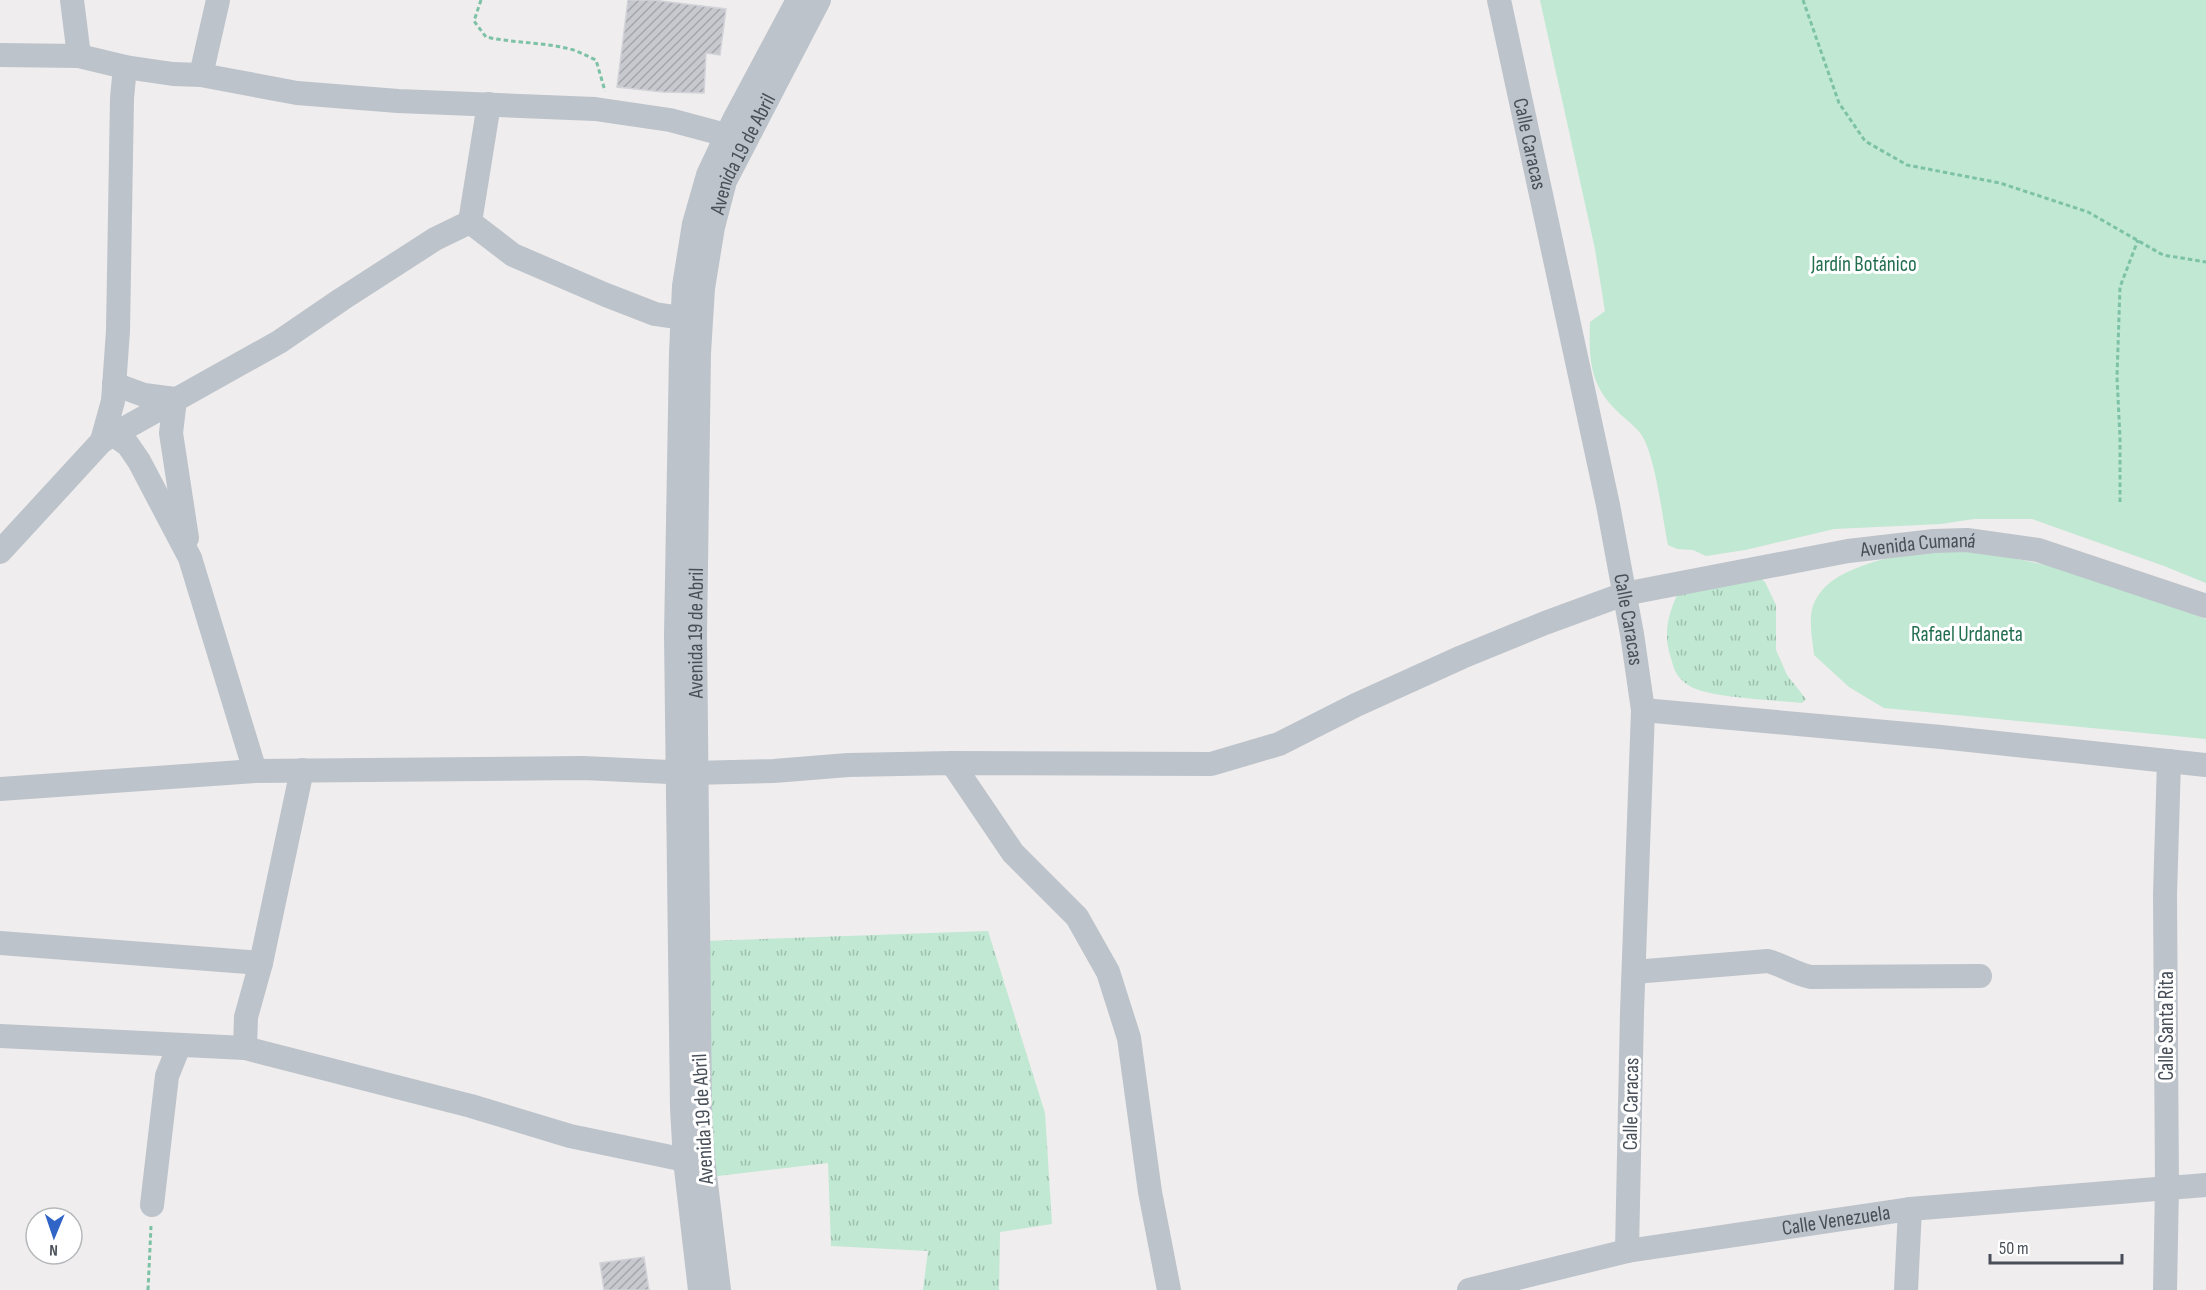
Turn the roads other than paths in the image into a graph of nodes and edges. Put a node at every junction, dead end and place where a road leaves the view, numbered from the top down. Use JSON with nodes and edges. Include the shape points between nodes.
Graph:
{"nodes":[{"id":1,"x":72,"y":0,"type":"edge"},
{"id":2,"x":218,"y":0,"type":"edge"},
{"id":3,"x":798,"y":0,"type":"edge"},
{"id":4,"x":819,"y":0,"type":"edge"},
{"id":5,"x":1499,"y":0,"type":"edge"},
{"id":6,"x":0,"y":55,"type":"edge"},
{"id":7,"x":79,"y":56,"type":"junction"},
{"id":8,"x":125,"y":67,"type":"junction"},
{"id":9,"x":201,"y":75,"type":"junction"},
{"id":10,"x":489,"y":104,"type":"junction"},
{"id":11,"x":726,"y":135,"type":"junction"},
{"id":12,"x":470,"y":222,"type":"junction"},
{"id":13,"x":682,"y":318,"type":"junction"},
{"id":14,"x":114,"y":384,"type":"junction"},
{"id":15,"x":175,"y":399,"type":"junction"},
{"id":16,"x":108,"y":438,"type":"junction"},
{"id":17,"x":0,"y":552,"type":"edge"},
{"id":18,"x":190,"y":558,"type":"junction"},
{"id":19,"x":1624,"y":594,"type":"junction"},
{"id":20,"x":2206,"y":606,"type":"edge"},
{"id":21,"x":1643,"y":710,"type":"junction"},
{"id":22,"x":2169,"y":761,"type":"junction"},
{"id":23,"x":952,"y":763,"type":"junction"},
{"id":24,"x":2206,"y":765,"type":"edge"},
{"id":25,"x":303,"y":770,"type":"junction"},
{"id":26,"x":255,"y":771,"type":"junction"},
{"id":27,"x":687,"y":772,"type":"junction"},
{"id":28,"x":0,"y":789,"type":"edge"},
{"id":29,"x":0,"y":943,"type":"edge"},
{"id":30,"x":261,"y":963,"type":"junction"},
{"id":31,"x":1634,"y":972,"type":"junction"},
{"id":32,"x":1980,"y":976,"type":"dead end"},
{"id":33,"x":0,"y":1036,"type":"edge"},
{"id":34,"x":179,"y":1046,"type":"junction"},
{"id":35,"x":245,"y":1048,"type":"junction"},
{"id":36,"x":685,"y":1160,"type":"junction"},
{"id":37,"x":2206,"y":1185,"type":"edge"},
{"id":38,"x":2167,"y":1187,"type":"junction"},
{"id":39,"x":152,"y":1205,"type":"road end"},
{"id":40,"x":1910,"y":1209,"type":"junction"},
{"id":41,"x":1627,"y":1251,"type":"junction"},
{"id":42,"x":700,"y":1290,"type":"edge"},
{"id":43,"x":719,"y":1290,"type":"edge"},
{"id":44,"x":1169,"y":1290,"type":"edge"},
{"id":45,"x":1469,"y":1290,"type":"edge"},
{"id":46,"x":1906,"y":1290,"type":"edge"},
{"id":47,"x":2165,"y":1290,"type":"edge"}],
"edges":[{"from":1,"to":7,"type":"street"},
{"from":2,"to":9,"type":"street"},
{"from":3,"to":11,"type":"street","name":"Avenida 19 de Abril"},
{"from":4,"to":27,"type":"street","name":"Avenida 19 de Abril","via":[[725,181],[708,252],[699,353],[695,636]]},
{"from":5,"to":19,"type":"street","name":"Calle Caracas"},
{"from":6,"to":7,"type":"street"},
{"from":7,"to":8,"type":"street"},
{"from":8,"to":9,"type":"street"},
{"from":8,"to":14,"type":"street"},
{"from":9,"to":10,"type":"street","via":[[297,93]]},
{"from":10,"to":11,"type":"street","via":[[608,111],[670,120]]},
{"from":10,"to":12,"type":"street"},
{"from":11,"to":13,"type":"street","name":"Avenida 19 de Abril","via":[[700,197]]},
{"from":12,"to":13,"type":"street","via":[[513,255],[655,314]]},
{"from":12,"to":15,"type":"street","via":[[435,239],[279,342]]},
{"from":13,"to":27,"type":"street","name":"Avenida 19 de Abril","via":[[676,636]]},
{"from":14,"to":15,"type":"street"},
{"from":14,"to":16,"type":"street"},
{"from":15,"to":16,"type":"street"},
{"from":15,"to":18,"type":"street","via":[[171,433]]},
{"from":16,"to":17,"type":"street"},
{"from":16,"to":18,"type":"street","via":[[128,445],[139,461]]},
{"from":18,"to":26,"type":"street"},
{"from":19,"to":20,"type":"street","name":"Avenida Cumaná","via":[[1848,551],[1967,540],[2038,550]]},
{"from":19,"to":21,"type":"street","name":"Calle Caracas"},
{"from":19,"to":23,"type":"street","name":"Avenida Cumaná","via":[[1462,657],[1279,744],[1211,764]]},
{"from":21,"to":22,"type":"street"},
{"from":21,"to":31,"type":"street","name":"Calle Caracas"},
{"from":22,"to":24,"type":"street"},
{"from":22,"to":38,"type":"street","name":"Calle Santa Rita","via":[[2165,895]]},
{"from":23,"to":27,"type":"street","name":"Avenida Cumaná"},
{"from":23,"to":44,"type":"street","via":[[1013,853],[1077,917],[1108,972],[1129,1038],[1150,1192]]},
{"from":25,"to":26,"type":"street","name":"Avenida Cumaná"},
{"from":25,"to":27,"type":"street","name":"Avenida Cumaná","via":[[583,768]]},
{"from":25,"to":30,"type":"street"},
{"from":26,"to":28,"type":"street","name":"Avenida Cumaná"},
{"from":27,"to":36,"type":"street","name":"Avenida 19 de Abril","via":[[682,1108]]},
{"from":27,"to":43,"type":"street","name":"Avenida 19 de Abril","via":[[703,1159]]},
{"from":29,"to":30,"type":"street"},
{"from":30,"to":35,"type":"street","via":[[246,1017]]},
{"from":31,"to":32,"type":"street","via":[[1768,961],[1811,977]]},
{"from":31,"to":41,"type":"street","name":"Calle Caracas"},
{"from":33,"to":34,"type":"street"},
{"from":34,"to":35,"type":"street"},
{"from":34,"to":39,"type":"street","via":[[168,1076]]},
{"from":35,"to":36,"type":"street","via":[[471,1106],[570,1136]]},
{"from":36,"to":42,"type":"street","name":"Avenida 19 de Abril"},
{"from":37,"to":38,"type":"street","name":"Calle Venezuela"},
{"from":38,"to":40,"type":"street","name":"Calle Venezuela"},
{"from":38,"to":47,"type":"street","name":"Calle Santa Rita"},
{"from":40,"to":41,"type":"street","name":"Calle Venezuela"},
{"from":40,"to":46,"type":"street"},
{"from":41,"to":45,"type":"street","name":"Calle Venezuela"}]}
